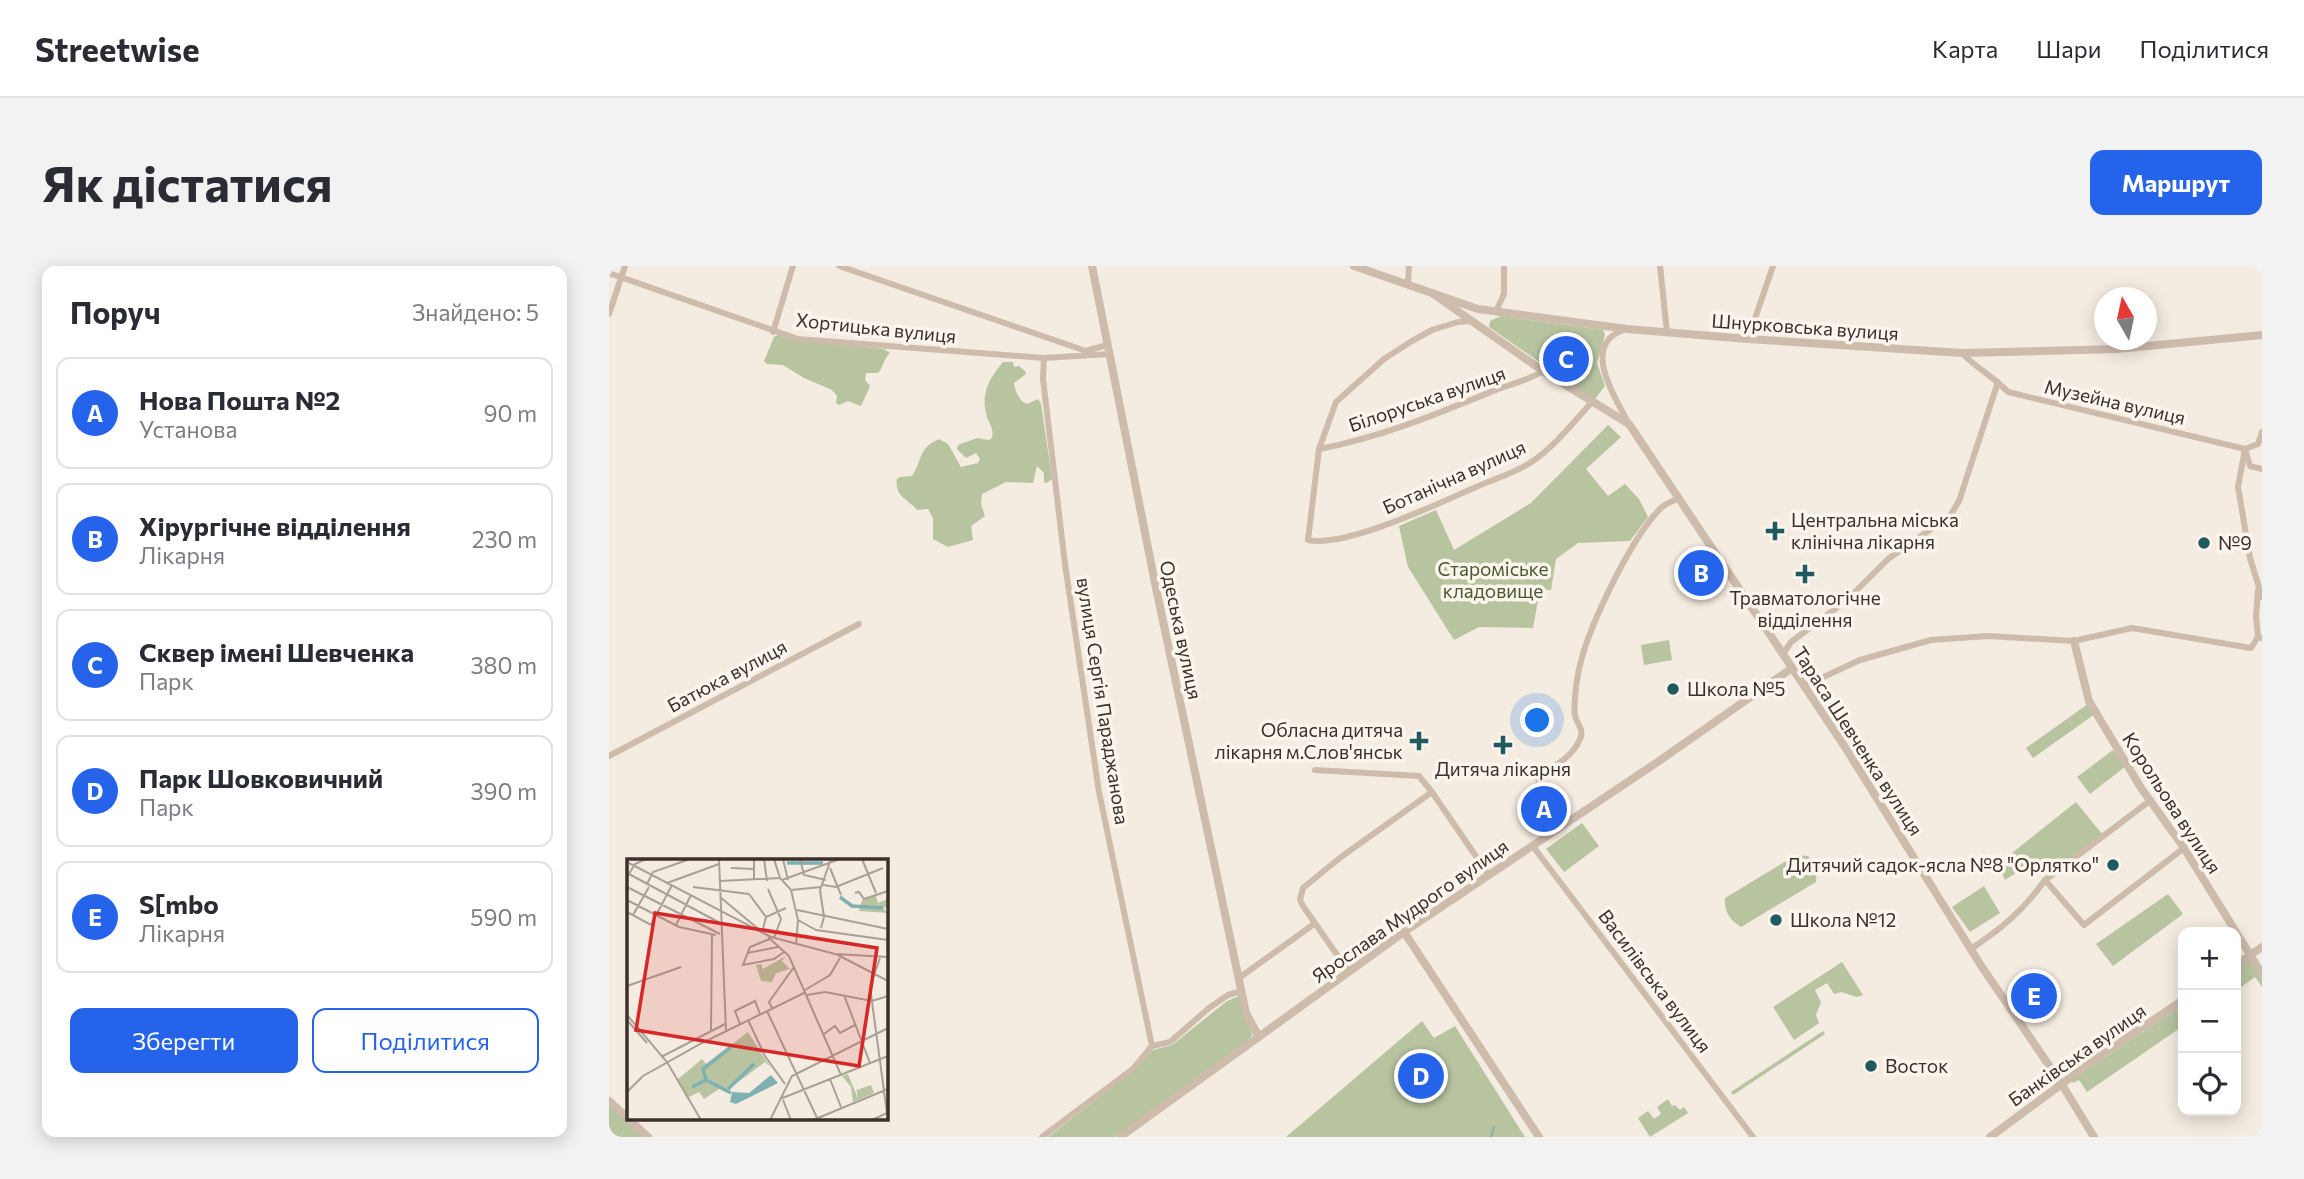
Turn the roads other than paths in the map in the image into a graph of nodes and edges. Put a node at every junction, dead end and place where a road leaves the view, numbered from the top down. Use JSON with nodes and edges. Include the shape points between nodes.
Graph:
{"nodes":[{"id":1,"x":625,"y":266,"type":"edge"},
{"id":2,"x":793,"y":266,"type":"edge"},
{"id":3,"x":839,"y":266,"type":"edge"},
{"id":4,"x":1092,"y":266,"type":"edge"},
{"id":5,"x":1354,"y":266,"type":"edge"},
{"id":6,"x":1409,"y":266,"type":"edge"},
{"id":7,"x":1504,"y":266,"type":"edge"},
{"id":8,"x":1660,"y":266,"type":"edge"},
{"id":9,"x":1773,"y":266,"type":"edge"},
{"id":10,"x":609,"y":273,"type":"edge"},
{"id":11,"x":622,"y":277,"type":"junction"},
{"id":12,"x":1408,"y":283,"type":"junction"},
{"id":13,"x":1431,"y":293,"type":"junction"},
{"id":14,"x":1500,"y":312,"type":"junction"},
{"id":15,"x":609,"y":314,"type":"edge"},
{"id":16,"x":1473,"y":321,"type":"junction"},
{"id":17,"x":1627,"y":329,"type":"junction"},
{"id":18,"x":773,"y":332,"type":"junction"},
{"id":19,"x":1667,"y":332,"type":"junction"},
{"id":20,"x":2262,"y":335,"type":"edge"},
{"id":21,"x":1748,"y":339,"type":"junction"},
{"id":22,"x":1107,"y":345,"type":"junction"},
{"id":23,"x":1962,"y":353,"type":"junction"},
{"id":24,"x":1108,"y":354,"type":"junction"},
{"id":25,"x":1044,"y":358,"type":"junction"},
{"id":26,"x":1543,"y":371,"type":"junction"},
{"id":27,"x":1999,"y":382,"type":"junction"},
{"id":28,"x":1592,"y":402,"type":"junction"},
{"id":29,"x":1629,"y":424,"type":"junction"},
{"id":30,"x":2262,"y":432,"type":"edge"},
{"id":31,"x":1319,"y":449,"type":"junction"},
{"id":32,"x":2245,"y":449,"type":"junction"},
{"id":33,"x":2262,"y":469,"type":"edge"},
{"id":34,"x":1679,"y":498,"type":"junction"},
{"id":35,"x":2260,"y":588,"type":"edge"},
{"id":36,"x":2262,"y":597,"type":"edge"},
{"id":37,"x":859,"y":624,"type":"dead end"},
{"id":38,"x":2260,"y":637,"type":"edge"},
{"id":39,"x":2074,"y":641,"type":"junction"},
{"id":40,"x":1783,"y":654,"type":"junction"},
{"id":41,"x":1792,"y":668,"type":"junction"},
{"id":42,"x":1804,"y":685,"type":"junction"},
{"id":43,"x":609,"y":756,"type":"edge"},
{"id":44,"x":1315,"y":770,"type":"dead end"},
{"id":45,"x":1431,"y":792,"type":"junction"},
{"id":46,"x":2151,"y":800,"type":"junction"},
{"id":47,"x":1567,"y":822,"type":"junction"},
{"id":48,"x":1532,"y":845,"type":"junction"},
{"id":49,"x":2183,"y":848,"type":"junction"},
{"id":50,"x":1488,"y":874,"type":"junction"},
{"id":51,"x":2045,"y":880,"type":"junction"},
{"id":52,"x":1314,"y":924,"type":"junction"},
{"id":53,"x":1404,"y":932,"type":"junction"},
{"id":54,"x":2262,"y":947,"type":"edge"},
{"id":55,"x":1971,"y":949,"type":"junction"},
{"id":56,"x":2251,"y":955,"type":"junction"},
{"id":57,"x":2241,"y":962,"type":"edge"},
{"id":58,"x":1349,"y":972,"type":"junction"},
{"id":59,"x":2262,"y":974,"type":"edge"},
{"id":60,"x":1239,"y":978,"type":"junction"},
{"id":61,"x":1242,"y":990,"type":"junction"},
{"id":62,"x":2178,"y":1003,"type":"edge"},
{"id":63,"x":1259,"y":1037,"type":"junction"},
{"id":64,"x":1152,"y":1046,"type":"junction"},
{"id":65,"x":2061,"y":1083,"type":"junction"},
{"id":66,"x":609,"y":1101,"type":"edge"},
{"id":67,"x":627,"y":1118,"type":"edge"},
{"id":68,"x":628,"y":1119,"type":"edge"},
{"id":69,"x":648,"y":1137,"type":"edge"},
{"id":70,"x":1042,"y":1137,"type":"edge"},
{"id":71,"x":1120,"y":1137,"type":"edge"},
{"id":72,"x":1539,"y":1137,"type":"edge"},
{"id":73,"x":1753,"y":1137,"type":"edge"},
{"id":74,"x":1990,"y":1137,"type":"edge"},
{"id":75,"x":2094,"y":1137,"type":"edge"}],
"edges":[{"from":1,"to":11,"type":"street"},
{"from":2,"to":18,"type":"street"},
{"from":3,"to":22,"type":"street","via":[[1086,351]]},
{"from":4,"to":22,"type":"street","name":"Одеська вулиця"},
{"from":5,"to":12,"type":"street","name":"Шнурковська вулиця"},
{"from":6,"to":12,"type":"street"},
{"from":7,"to":14,"type":"street"},
{"from":8,"to":19,"type":"street"},
{"from":9,"to":21,"type":"street"},
{"from":10,"to":11,"type":"street","name":"Хортицька вулиця"},
{"from":11,"to":15,"type":"street"},
{"from":11,"to":18,"type":"street","name":"Хортицька вулиця"},
{"from":12,"to":13,"type":"street","name":"Шнурковська вулиця"},
{"from":13,"to":14,"type":"street","name":"Шнурковська вулиця"},
{"from":13,"to":16,"type":"street","name":"Тараса Шевченка вулиця"},
{"from":14,"to":17,"type":"street","name":"Шнурковська вулиця"},
{"from":16,"to":26,"type":"street","name":"Тараса Шевченка вулиця"},
{"from":16,"to":31,"type":"street","via":[[1432,330],[1384,359],[1336,402]]},
{"from":17,"to":19,"type":"street","name":"Шнурковська вулиця"},
{"from":17,"to":29,"type":"street","via":[[1610,339],[1602,362],[1603,374]]},
{"from":18,"to":25,"type":"street","name":"Хортицька вулиця","via":[[798,339]]},
{"from":19,"to":21,"type":"street","name":"Шнурковська вулиця"},
{"from":20,"to":23,"type":"street","name":"Шнурковська вулиця","via":[[2117,349]]},
{"from":21,"to":23,"type":"street","name":"Шнурковська вулиця"},
{"from":22,"to":24,"type":"street","name":"Одеська вулиця"},
{"from":23,"to":27,"type":"street","name":"Музейна вулиця"},
{"from":24,"to":25,"type":"street","name":"Хортицька вулиця"},
{"from":24,"to":60,"type":"street","name":"Одеська вулиця"},
{"from":25,"to":64,"type":"street","name":"вулиця Сергія Параджанова","via":[[1042,379],[1065,564],[1099,792]]},
{"from":26,"to":28,"type":"street","name":"Тараса Шевченка вулиця"},
{"from":26,"to":31,"type":"street","name":"Білоруська вулиця","via":[[1445,411]]},
{"from":27,"to":32,"type":"street","name":"Музейна вулиця","via":[[2008,392]]},
{"from":27,"to":40,"type":"street","via":[[1950,516],[1888,559],[1847,600],[1791,642]]},
{"from":28,"to":29,"type":"street","name":"Тараса Шевченка вулиця"},
{"from":28,"to":31,"type":"street","name":"Ботанічна вулиця","via":[[1527,465],[1367,531],[1319,541],[1308,540]]},
{"from":29,"to":34,"type":"street","name":"Тараса Шевченка вулиця"},
{"from":30,"to":32,"type":"street","via":[[2258,444]]},
{"from":32,"to":33,"type":"street","via":[[2250,466]]},
{"from":32,"to":35,"type":"street","via":[[2238,487]]},
{"from":34,"to":40,"type":"street","name":"Тараса Шевченка вулиця"},
{"from":34,"to":47,"type":"street","via":[[1659,510],[1613,582],[1580,666],[1575,712],[1580,739],[1553,769],[1537,777]]},
{"from":35,"to":36,"type":"street"},
{"from":35,"to":38,"type":"street","via":[[2256,616]]},
{"from":37,"to":43,"type":"street","name":"Батюка вулиця"},
{"from":38,"to":39,"type":"street","via":[[2251,648],[2132,628]]},
{"from":39,"to":42,"type":"street","via":[[1987,636],[1931,640],[1860,660]]},
{"from":39,"to":46,"type":"street","name":"Корольова вулиця","via":[[2089,701]]},
{"from":40,"to":41,"type":"street","name":"Тараса Шевченка вулиця"},
{"from":41,"to":42,"type":"street","name":"Тараса Шевченка вулиця"},
{"from":41,"to":47,"type":"street","name":"Ярослава Мудрого вулиця"},
{"from":42,"to":55,"type":"street","name":"Тараса Шевченка вулиця"},
{"from":44,"to":45,"type":"street","via":[[1419,776]]},
{"from":45,"to":50,"type":"street"},
{"from":45,"to":52,"type":"street","via":[[1303,888],[1300,900]]},
{"from":46,"to":49,"type":"street","name":"Корольова вулиця"},
{"from":46,"to":51,"type":"street"},
{"from":47,"to":48,"type":"street","name":"Ярослава Мудрого вулиця"},
{"from":48,"to":50,"type":"street","name":"Ярослава Мудрого вулиця"},
{"from":48,"to":73,"type":"street","name":"Василівська вулиця"},
{"from":49,"to":51,"type":"street","via":[[2084,925]]},
{"from":49,"to":56,"type":"street","name":"Корольова вулиця"},
{"from":50,"to":53,"type":"street","name":"Ярослава Мудрого вулиця"},
{"from":51,"to":55,"type":"street","via":[[2027,906]]},
{"from":52,"to":58,"type":"street"},
{"from":52,"to":60,"type":"street"},
{"from":53,"to":58,"type":"street","name":"Ярослава Мудрого вулиця"},
{"from":53,"to":72,"type":"street"},
{"from":54,"to":56,"type":"street"},
{"from":55,"to":65,"type":"street","name":"Тараса Шевченка вулиця"},
{"from":56,"to":57,"type":"street"},
{"from":56,"to":59,"type":"street","name":"Корольова вулиця"},
{"from":58,"to":63,"type":"street","name":"Ярослава Мудрого вулиця"},
{"from":60,"to":61,"type":"street","name":"Одеська вулиця"},
{"from":61,"to":63,"type":"street","name":"Одеська вулиця","via":[[1246,1013]]},
{"from":61,"to":64,"type":"street","via":[[1209,1008],[1170,1042]]},
{"from":62,"to":65,"type":"street","name":"Банківська вулиця"},
{"from":63,"to":71,"type":"street","name":"Ярослава Мудрого вулиця"},
{"from":64,"to":70,"type":"street","via":[[1133,1069]]},
{"from":65,"to":74,"type":"street","name":"Банківська вулиця"},
{"from":65,"to":75,"type":"street","name":"Тараса Шевченка вулиця"},
{"from":66,"to":67,"type":"street"},
{"from":68,"to":69,"type":"street"}]}
